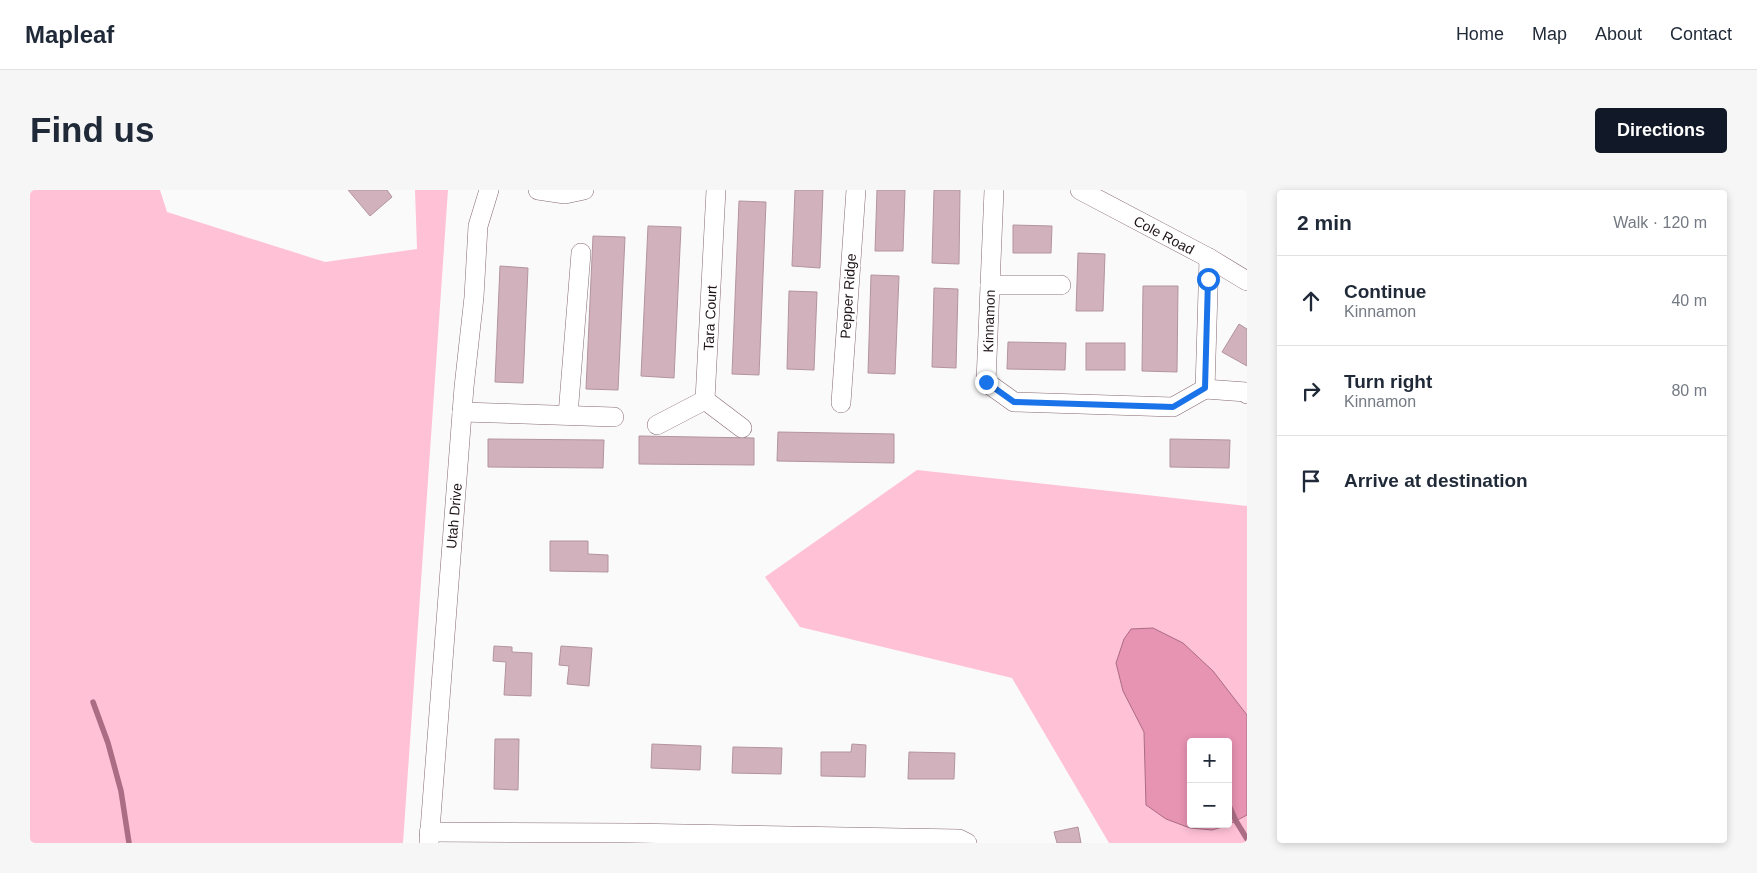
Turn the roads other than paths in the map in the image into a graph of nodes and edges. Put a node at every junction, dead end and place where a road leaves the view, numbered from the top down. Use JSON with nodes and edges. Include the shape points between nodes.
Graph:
{"nodes":[{"id":1,"x":489,"y":190,"type":"edge"},
{"id":2,"x":538,"y":190,"type":"edge"},
{"id":3,"x":584,"y":190,"type":"edge"},
{"id":4,"x":716,"y":190,"type":"edge"},
{"id":5,"x":856,"y":190,"type":"edge"},
{"id":6,"x":994,"y":190,"type":"edge"},
{"id":7,"x":1080,"y":190,"type":"edge"},
{"id":8,"x":581,"y":252,"type":"dead end"},
{"id":9,"x":1209,"y":258,"type":"junction"},
{"id":10,"x":1247,"y":281,"type":"edge"},
{"id":11,"x":990,"y":285,"type":"junction"},
{"id":12,"x":1061,"y":285,"type":"dead end"},
{"id":13,"x":1205,"y":388,"type":"junction"},
{"id":14,"x":1247,"y":394,"type":"edge"},
{"id":15,"x":705,"y":400,"type":"junction"},
{"id":16,"x":841,"y":403,"type":"dead end"},
{"id":17,"x":462,"y":412,"type":"junction"},
{"id":18,"x":568,"y":415,"type":"junction"},
{"id":19,"x":614,"y":417,"type":"dead end"},
{"id":20,"x":657,"y":424,"type":"dead end"},
{"id":21,"x":742,"y":428,"type":"dead end"},
{"id":22,"x":429,"y":838,"type":"edge"},
{"id":23,"x":967,"y":843,"type":"edge"}],
"edges":[{"from":1,"to":17,"type":"street","name":"Utah Drive","via":[[478,226]]},
{"from":2,"to":3,"type":"street","via":[[565,194]]},
{"from":4,"to":15,"type":"street","name":"Tara Court"},
{"from":5,"to":16,"type":"street","name":"Pepper Ridge"},
{"from":6,"to":11,"type":"street","name":"Kinnamon"},
{"from":7,"to":9,"type":"street","name":"Cole Road"},
{"from":8,"to":18,"type":"street"},
{"from":9,"to":10,"type":"street","name":"Cole Road"},
{"from":9,"to":13,"type":"street"},
{"from":11,"to":12,"type":"street"},
{"from":11,"to":13,"type":"street","name":"Kinnamon","via":[[986,382],[1014,402],[1173,407]]},
{"from":13,"to":14,"type":"street"},
{"from":15,"to":20,"type":"street"},
{"from":15,"to":21,"type":"street"},
{"from":17,"to":18,"type":"street"},
{"from":17,"to":22,"type":"street","name":"Utah Drive"},
{"from":18,"to":19,"type":"street"},
{"from":22,"to":23,"type":"street","via":[[630,833],[959,839]]}]}
